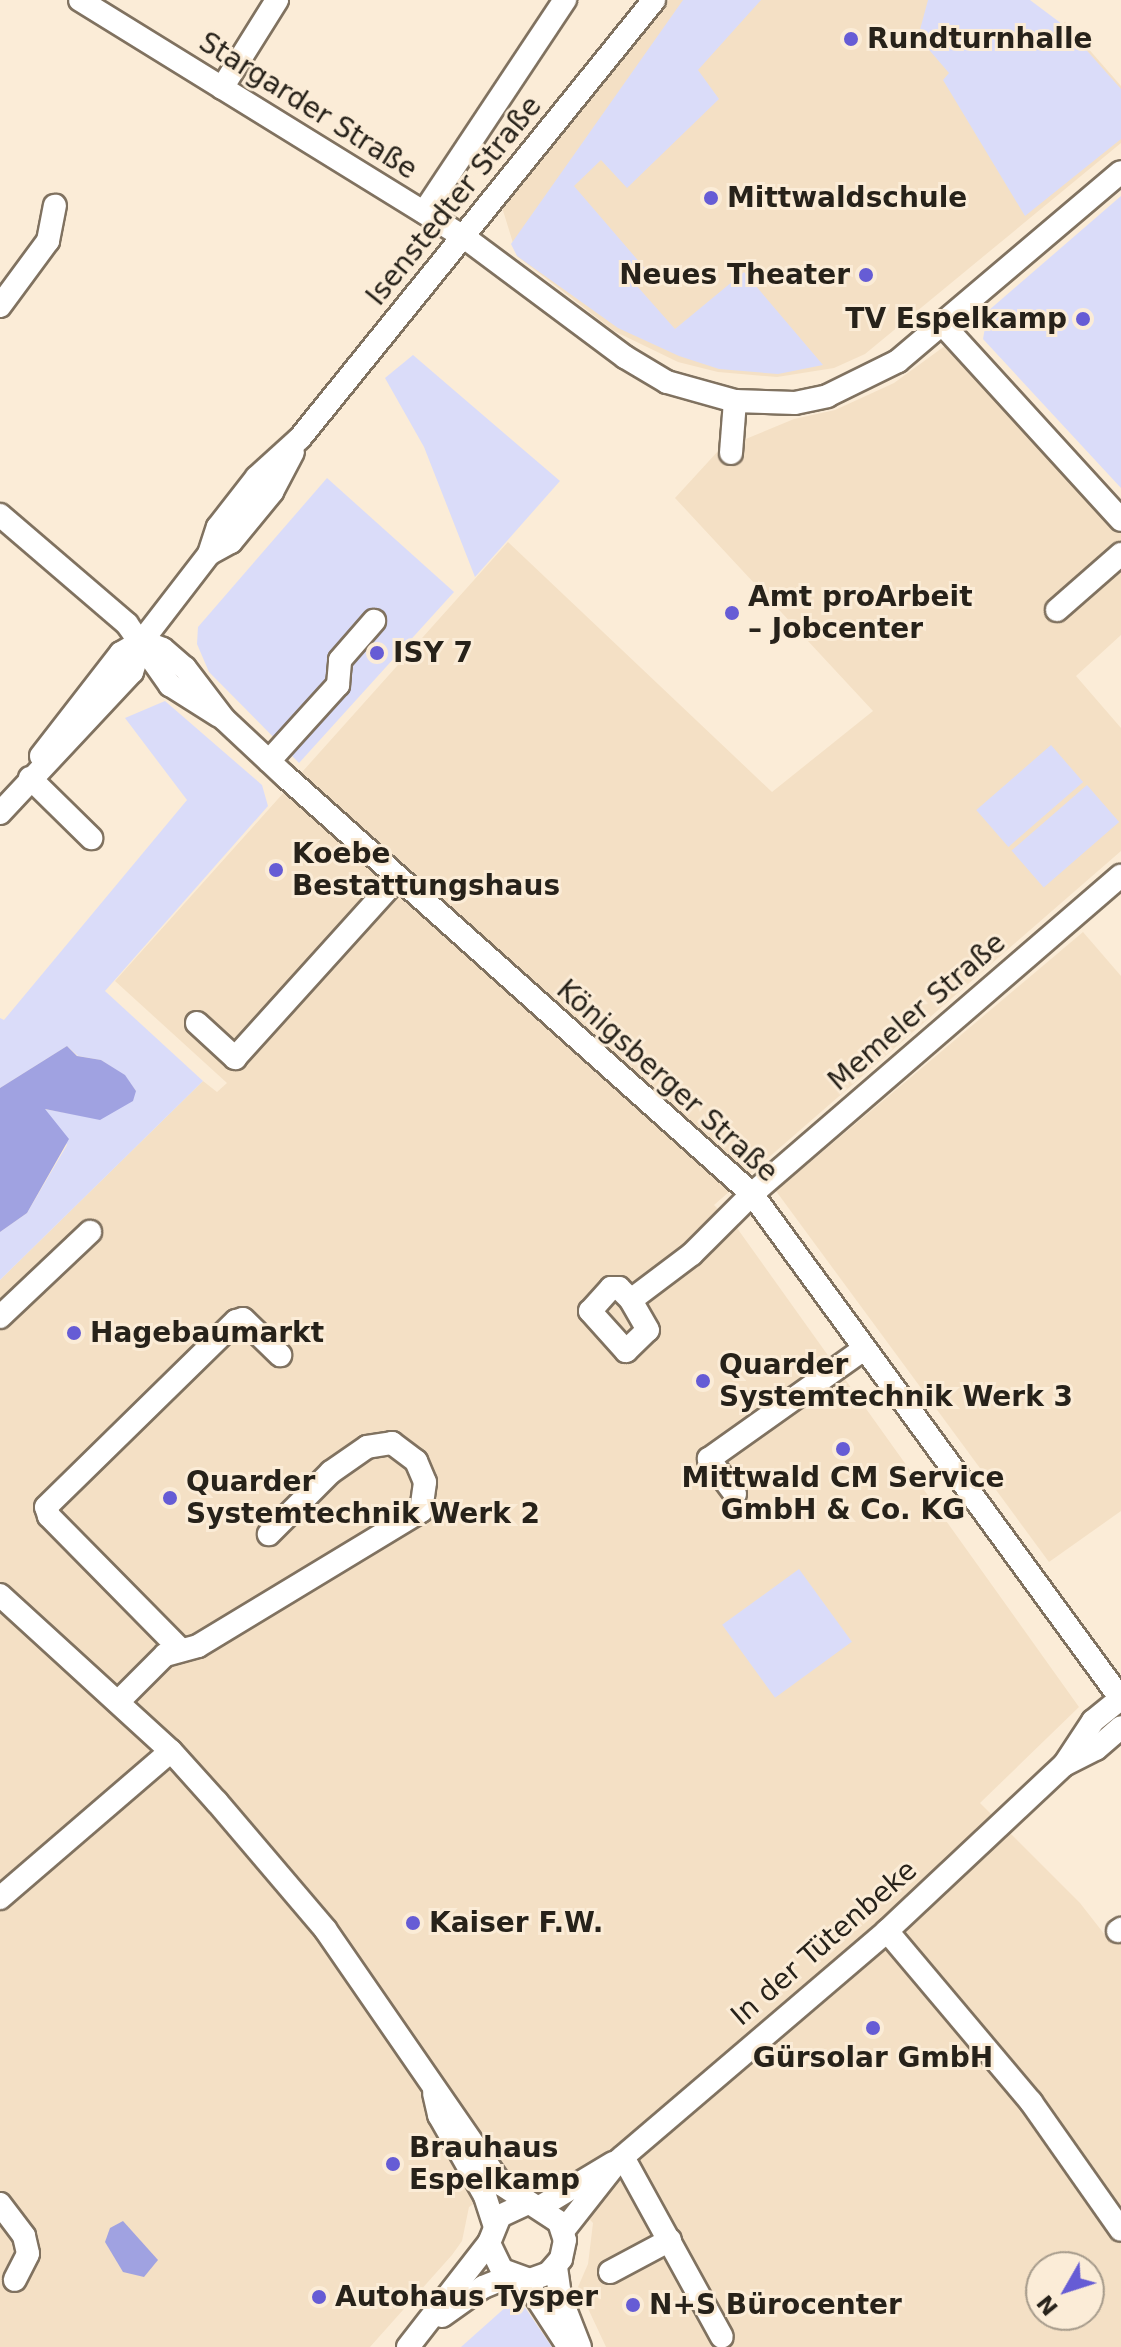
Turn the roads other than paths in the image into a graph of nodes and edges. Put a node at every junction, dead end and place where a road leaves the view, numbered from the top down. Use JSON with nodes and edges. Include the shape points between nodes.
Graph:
{"nodes":[{"id":1,"x":80,"y":0,"type":"edge"},
{"id":2,"x":277,"y":0,"type":"edge"},
{"id":3,"x":565,"y":0,"type":"edge"},
{"id":4,"x":654,"y":0,"type":"edge"},
{"id":5,"x":222,"y":88,"type":"junction"},
{"id":6,"x":1121,"y":172,"type":"edge"},
{"id":7,"x":55,"y":206,"type":"dead end"},
{"id":8,"x":424,"y":212,"type":"junction"},
{"id":9,"x":464,"y":237,"type":"junction"},
{"id":10,"x":0,"y":306,"type":"edge"},
{"id":11,"x":945,"y":327,"type":"junction"},
{"id":12,"x":735,"y":401,"type":"junction"},
{"id":13,"x":731,"y":453,"type":"dead end"},
{"id":14,"x":0,"y":515,"type":"edge"},
{"id":15,"x":1121,"y":520,"type":"edge"},
{"id":16,"x":1121,"y":554,"type":"edge"},
{"id":17,"x":1057,"y":610,"type":"dead end"},
{"id":18,"x":374,"y":621,"type":"dead end"},
{"id":19,"x":142,"y":641,"type":"junction"},
{"id":20,"x":269,"y":761,"type":"junction"},
{"id":21,"x":30,"y":778,"type":"junction"},
{"id":22,"x":0,"y":812,"type":"edge"},
{"id":23,"x":91,"y":838,"type":"dead end"},
{"id":24,"x":1121,"y":876,"type":"edge"},
{"id":25,"x":397,"y":879,"type":"junction"},
{"id":26,"x":197,"y":1023,"type":"dead end"},
{"id":27,"x":752,"y":1194,"type":"junction"},
{"id":28,"x":90,"y":1232,"type":"dead end"},
{"id":29,"x":631,"y":1300,"type":"dead end"},
{"id":30,"x":0,"y":1317,"type":"edge"},
{"id":31,"x":864,"y":1349,"type":"junction"},
{"id":32,"x":280,"y":1355,"type":"dead end"},
{"id":33,"x":735,"y":1494,"type":"dead end"},
{"id":34,"x":269,"y":1534,"type":"dead end"},
{"id":35,"x":0,"y":1595,"type":"edge"},
{"id":36,"x":181,"y":1650,"type":"junction"},
{"id":37,"x":1121,"y":1698,"type":"edge"},
{"id":38,"x":118,"y":1702,"type":"junction"},
{"id":39,"x":1121,"y":1727,"type":"edge"},
{"id":40,"x":171,"y":1751,"type":"junction"},
{"id":41,"x":1064,"y":1765,"type":"junction"},
{"id":42,"x":0,"y":1898,"type":"edge"},
{"id":43,"x":887,"y":1931,"type":"junction"},
{"id":44,"x":434,"y":2093,"type":"junction"},
{"id":45,"x":620,"y":2159,"type":"junction"},
{"id":46,"x":0,"y":2204,"type":"edge"},
{"id":47,"x":533,"y":2206,"type":"junction"},
{"id":48,"x":1121,"y":2230,"type":"edge"},
{"id":49,"x":563,"y":2231,"type":"junction"},
{"id":50,"x":492,"y":2234,"type":"junction"},
{"id":51,"x":670,"y":2240,"type":"junction"},
{"id":52,"x":556,"y":2267,"type":"junction"},
{"id":53,"x":610,"y":2272,"type":"dead end"},
{"id":54,"x":518,"y":2278,"type":"junction"},
{"id":55,"x":15,"y":2280,"type":"dead end"},
{"id":56,"x":431,"y":2324,"type":"junction"},
{"id":57,"x":722,"y":2337,"type":"dead end"},
{"id":58,"x":408,"y":2347,"type":"edge"},
{"id":59,"x":568,"y":2347,"type":"edge"},
{"id":60,"x":580,"y":2347,"type":"edge"}],
"edges":[{"from":1,"to":5,"type":"street","name":"Stargarder Straße"},
{"from":2,"to":5,"type":"street"},
{"from":3,"to":8,"type":"street"},
{"from":4,"to":9,"type":"street","name":"Isenstedter Straße"},
{"from":5,"to":8,"type":"street","name":"Stargarder Straße"},
{"from":6,"to":11,"type":"street","name":"Stargarder Straße"},
{"from":7,"to":10,"type":"street","via":[[48,241]]},
{"from":8,"to":9,"type":"street","name":"Stargarder Straße"},
{"from":9,"to":12,"type":"street","name":"Stargarder Straße","via":[[625,357],[667,382]]},
{"from":9,"to":19,"type":"street","name":"Isenstedter Straße","via":[[300,438],[272,492],[231,542],[209,554]]},
{"from":11,"to":12,"type":"street","name":"Stargarder Straße","via":[[898,361],[827,396],[795,403]]},
{"from":11,"to":15,"type":"street"},
{"from":12,"to":13,"type":"street"},
{"from":14,"to":19,"type":"street","name":"Königsberger Straße"},
{"from":16,"to":17,"type":"street"},
{"from":18,"to":20,"type":"street","via":[[340,660],[338,685]]},
{"from":19,"to":20,"type":"street","name":"Königsberger Straße","via":[[163,649],[185,668],[224,719]]},
{"from":19,"to":21,"type":"street","name":"Isenstedter Straße","via":[[132,672],[54,760]]},
{"from":20,"to":25,"type":"street","name":"Königsberger Straße"},
{"from":21,"to":22,"type":"street","name":"Isenstedter Straße"},
{"from":21,"to":23,"type":"street"},
{"from":24,"to":27,"type":"street","name":"Memeler Straße"},
{"from":25,"to":26,"type":"street","via":[[235,1058]]},
{"from":25,"to":27,"type":"street","name":"Königsberger Straße"},
{"from":27,"to":29,"type":"street","name":"Memeler Straße","via":[[692,1254]]},
{"from":27,"to":31,"type":"street","name":"Königsberger Straße"},
{"from":28,"to":30,"type":"street"},
{"from":31,"to":33,"type":"street","via":[[709,1459]]},
{"from":31,"to":37,"type":"street","name":"Königsberger Straße"},
{"from":32,"to":36,"type":"street","via":[[243,1319],[236,1321],[46,1507]]},
{"from":34,"to":36,"type":"street","via":[[331,1472],[367,1447],[392,1443],[416,1461],[425,1482],[421,1511],[198,1646]]},
{"from":35,"to":38,"type":"street"},
{"from":36,"to":38,"type":"street","via":[[165,1655]]},
{"from":37,"to":41,"type":"street","name":"In der Tütenbeke","via":[[1093,1721]]},
{"from":38,"to":40,"type":"street"},
{"from":39,"to":41,"type":"street","name":"In der Tütenbeke","via":[[1096,1749]]},
{"from":40,"to":42,"type":"street"},
{"from":40,"to":44,"type":"street","via":[[303,1901]]},
{"from":41,"to":43,"type":"street","name":"In der Tütenbeke"},
{"from":43,"to":45,"type":"street","name":"In der Tütenbeke"},
{"from":43,"to":48,"type":"street","via":[[1031,2102]]},
{"from":44,"to":47,"type":"street","via":[[453,2110],[501,2184]]},
{"from":44,"to":50,"type":"street","via":[[439,2115],[485,2196]]},
{"from":45,"to":47,"type":"street","name":"In der Tütenbeke"},
{"from":45,"to":49,"type":"street","name":"In der Tütenbeke"},
{"from":45,"to":51,"type":"street"},
{"from":46,"to":55,"type":"street","via":[[24,2236],[28,2254]]},
{"from":47,"to":49,"type":"street"},
{"from":47,"to":50,"type":"street","via":[[507,2210]]},
{"from":49,"to":52,"type":"street","via":[[564,2250]]},
{"from":50,"to":54,"type":"street","via":[[495,2262]]},
{"from":50,"to":56,"type":"street"},
{"from":51,"to":53,"type":"street"},
{"from":51,"to":57,"type":"street"},
{"from":52,"to":54,"type":"street","via":[[540,2278]]},
{"from":52,"to":60,"type":"street","via":[[560,2296]]},
{"from":54,"to":56,"type":"street","via":[[483,2287]]},
{"from":54,"to":59,"type":"street"},
{"from":56,"to":58,"type":"street"}]}
